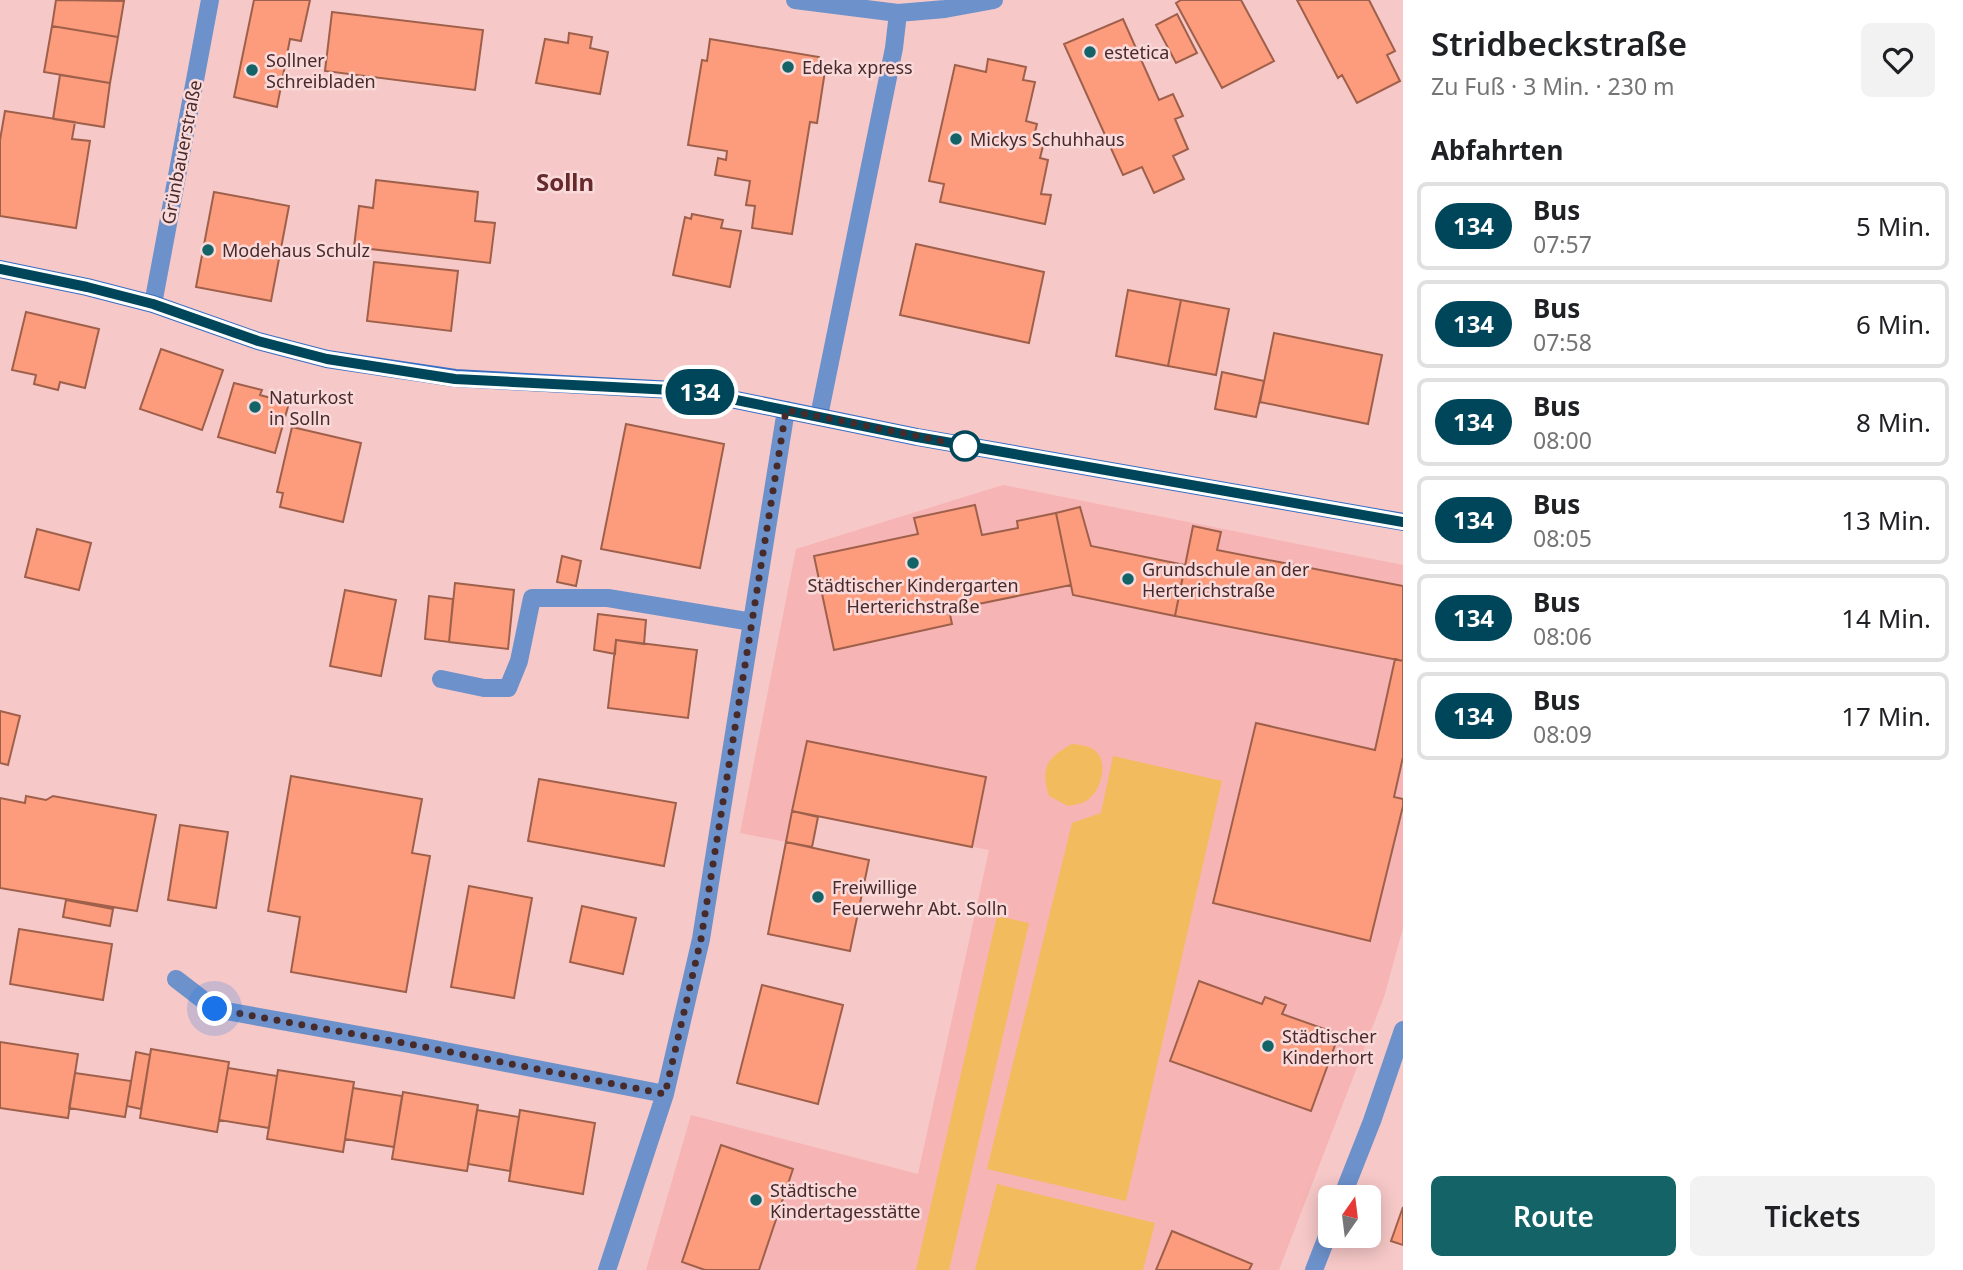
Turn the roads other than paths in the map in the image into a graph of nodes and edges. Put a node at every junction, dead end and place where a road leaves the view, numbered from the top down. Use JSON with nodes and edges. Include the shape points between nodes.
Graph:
{"nodes":[{"id":1,"x":210,"y":0,"type":"edge"},
{"id":2,"x":795,"y":0,"type":"edge"},
{"id":3,"x":995,"y":0,"type":"edge"},
{"id":4,"x":898,"y":13,"type":"junction"},
{"id":5,"x":0,"y":269,"type":"edge"},
{"id":6,"x":153,"y":304,"type":"junction"},
{"id":7,"x":786,"y":410,"type":"junction"},
{"id":8,"x":820,"y":416,"type":"junction"},
{"id":9,"x":1403,"y":522,"type":"edge"},
{"id":10,"x":752,"y":622,"type":"junction"},
{"id":11,"x":441,"y":679,"type":"dead end"},
{"id":12,"x":176,"y":979,"type":"dead end"},
{"id":13,"x":1403,"y":1030,"type":"edge"},
{"id":14,"x":665,"y":1094,"type":"junction"},
{"id":15,"x":1347,"y":1185,"type":"edge"},
{"id":16,"x":1323,"y":1248,"type":"edge"},
{"id":17,"x":607,"y":1270,"type":"edge"},
{"id":18,"x":1314,"y":1270,"type":"edge"}],
"edges":[{"from":1,"to":6,"type":"street","name":"Grünbauerstraße"},
{"from":2,"to":4,"type":"street"},
{"from":3,"to":4,"type":"street"},
{"from":4,"to":8,"type":"street"},
{"from":5,"to":6,"type":"main road"},
{"from":6,"to":7,"type":"main road","via":[[258,341],[327,359],[455,379],[692,391]]},
{"from":7,"to":8,"type":"main road"},
{"from":7,"to":10,"type":"street"},
{"from":8,"to":9,"type":"main road"},
{"from":10,"to":11,"type":"street","via":[[608,598],[531,598],[519,661],[508,688]]},
{"from":10,"to":14,"type":"street","via":[[701,939]]},
{"from":12,"to":14,"type":"street","via":[[215,1009]]},
{"from":13,"to":15,"type":"street"},
{"from":14,"to":17,"type":"street"},
{"from":16,"to":18,"type":"street"}]}
